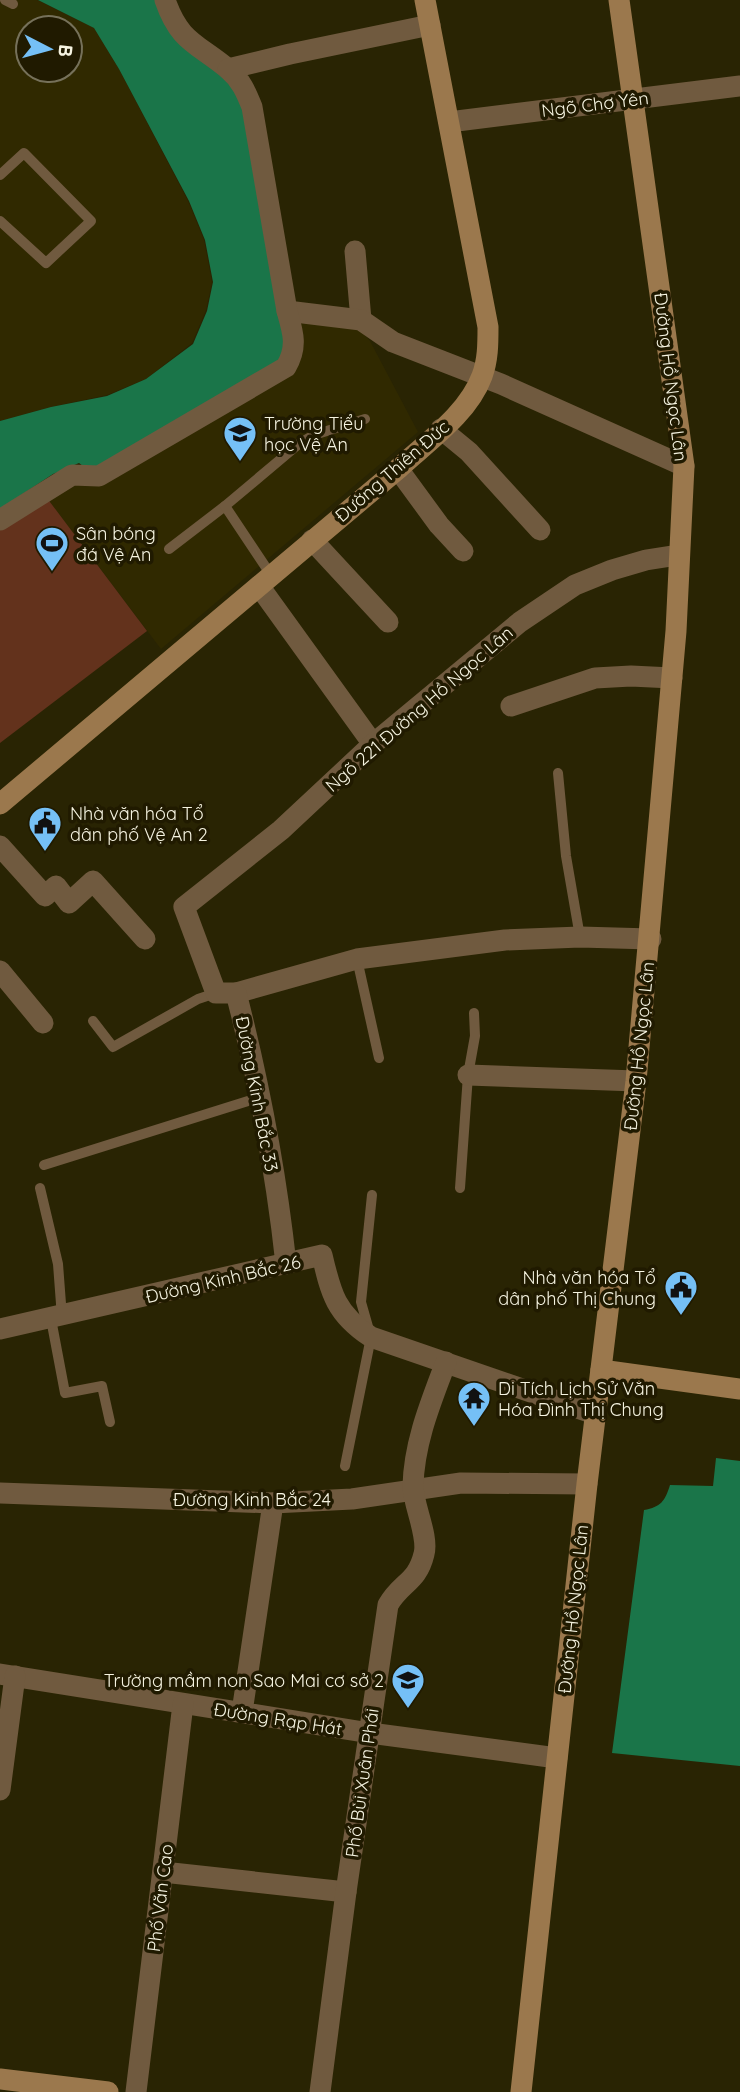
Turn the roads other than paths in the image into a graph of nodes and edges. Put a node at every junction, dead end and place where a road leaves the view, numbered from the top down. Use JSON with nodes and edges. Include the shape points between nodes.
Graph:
{"nodes":[{"id":1,"x":165,"y":0,"type":"edge"},
{"id":2,"x":425,"y":0,"type":"edge"},
{"id":3,"x":619,"y":0,"type":"edge"},
{"id":4,"x":430,"y":25,"type":"junction"},
{"id":5,"x":228,"y":69,"type":"junction"},
{"id":6,"x":740,"y":86,"type":"edge"},
{"id":7,"x":634,"y":99,"type":"junction"},
{"id":8,"x":449,"y":122,"type":"junction"},
{"id":9,"x":2,"y":168,"type":"edge"},
{"id":10,"x":0,"y":221,"type":"edge"},
{"id":11,"x":355,"y":251,"type":"dead end"},
{"id":12,"x":287,"y":311,"type":"junction"},
{"id":13,"x":361,"y":320,"type":"junction"},
{"id":14,"x":482,"y":377,"type":"junction"},
{"id":15,"x":365,"y":419,"type":"dead end"},
{"id":16,"x":441,"y":429,"type":"junction"},
{"id":17,"x":684,"y":466,"type":"junction"},
{"id":18,"x":398,"y":469,"type":"junction"},
{"id":19,"x":225,"y":506,"type":"junction"},
{"id":20,"x":0,"y":520,"type":"edge"},
{"id":21,"x":540,"y":530,"type":"dead end"},
{"id":22,"x":312,"y":540,"type":"junction"},
{"id":23,"x":169,"y":549,"type":"dead end"},
{"id":24,"x":463,"y":551,"type":"dead end"},
{"id":25,"x":678,"y":555,"type":"junction"},
{"id":26,"x":265,"y":581,"type":"junction"},
{"id":27,"x":388,"y":622,"type":"dead end"},
{"id":28,"x":672,"y":678,"type":"junction"},
{"id":29,"x":511,"y":706,"type":"dead end"},
{"id":30,"x":373,"y":744,"type":"junction"},
{"id":31,"x":558,"y":773,"type":"dead end"},
{"id":32,"x":0,"y":804,"type":"edge"},
{"id":33,"x":0,"y":846,"type":"edge"},
{"id":34,"x":184,"y":907,"type":"joint"},
{"id":35,"x":580,"y":937,"type":"junction"},
{"id":36,"x":145,"y":939,"type":"dead end"},
{"id":37,"x":650,"y":939,"type":"junction"},
{"id":38,"x":357,"y":959,"type":"junction"},
{"id":39,"x":0,"y":971,"type":"edge"},
{"id":40,"x":226,"y":993,"type":"junction"},
{"id":41,"x":474,"y":1013,"type":"dead end"},
{"id":42,"x":93,"y":1021,"type":"dead end"},
{"id":43,"x":43,"y":1023,"type":"dead end"},
{"id":44,"x":379,"y":1058,"type":"dead end"},
{"id":45,"x":468,"y":1075,"type":"junction"},
{"id":46,"x":636,"y":1081,"type":"junction"},
{"id":47,"x":261,"y":1097,"type":"junction"},
{"id":48,"x":44,"y":1165,"type":"dead end"},
{"id":49,"x":40,"y":1188,"type":"dead end"},
{"id":50,"x":460,"y":1188,"type":"dead end"},
{"id":51,"x":372,"y":1195,"type":"dead end"},
{"id":52,"x":285,"y":1264,"type":"junction"},
{"id":53,"x":56,"y":1318,"type":"junction"},
{"id":54,"x":0,"y":1329,"type":"edge"},
{"id":55,"x":371,"y":1337,"type":"junction"},
{"id":56,"x":446,"y":1362,"type":"junction"},
{"id":57,"x":601,"y":1370,"type":"junction"},
{"id":58,"x":740,"y":1389,"type":"edge"},
{"id":59,"x":595,"y":1414,"type":"junction"},
{"id":60,"x":110,"y":1422,"type":"dead end"},
{"id":61,"x":345,"y":1466,"type":"dead end"},
{"id":62,"x":587,"y":1484,"type":"junction"},
{"id":63,"x":413,"y":1488,"type":"junction"},
{"id":64,"x":0,"y":1493,"type":"edge"},
{"id":65,"x":273,"y":1503,"type":"junction"},
{"id":66,"x":7,"y":1675,"type":"edge"},
{"id":67,"x":183,"y":1704,"type":"junction"},
{"id":68,"x":242,"y":1712,"type":"junction"},
{"id":69,"x":370,"y":1733,"type":"junction"},
{"id":70,"x":557,"y":1758,"type":"junction"},
{"id":71,"x":0,"y":1790,"type":"edge"},
{"id":72,"x":163,"y":1872,"type":"junction"},
{"id":73,"x":346,"y":1892,"type":"junction"},
{"id":74,"x":0,"y":2079,"type":"edge"},
{"id":75,"x":108,"y":2092,"type":"edge"},
{"id":76,"x":136,"y":2092,"type":"edge"},
{"id":77,"x":320,"y":2092,"type":"edge"},
{"id":78,"x":521,"y":2092,"type":"edge"}],
"edges":[{"from":1,"to":5,"type":"street","via":[[170,16],[193,45]]},
{"from":2,"to":4,"type":"street","name":"Đường Thiên Đức"},
{"from":3,"to":7,"type":"street","name":"Đường Hồ Ngọc Lân"},
{"from":4,"to":5,"type":"street"},
{"from":4,"to":8,"type":"street","name":"Đường Thiên Đức"},
{"from":5,"to":12,"type":"street","via":[[246,90],[252,107]]},
{"from":6,"to":7,"type":"street","name":"Ngõ Chợ Yên"},
{"from":7,"to":8,"type":"street","name":"Ngõ Chợ Yên"},
{"from":7,"to":17,"type":"street","name":"Đường Hồ Ngọc Lân"},
{"from":8,"to":14,"type":"street","name":"Đường Thiên Đức","via":[[488,327]]},
{"from":9,"to":10,"type":"lane","via":[[24,153],[91,222],[47,263]]},
{"from":11,"to":13,"type":"street"},
{"from":12,"to":13,"type":"street"},
{"from":12,"to":20,"type":"street","via":[[295,344],[286,367],[99,476],[72,475]]},
{"from":13,"to":14,"type":"street","via":[[393,342]]},
{"from":14,"to":16,"type":"street","name":"Đường Thiên Đức","via":[[467,403]]},
{"from":14,"to":17,"type":"street"},
{"from":15,"to":19,"type":"lane","via":[[300,443]]},
{"from":16,"to":18,"type":"street","name":"Đường Thiên Đức"},
{"from":16,"to":21,"type":"street"},
{"from":17,"to":25,"type":"street","name":"Đường Hồ Ngọc Lân"},
{"from":18,"to":22,"type":"street","name":"Đường Thiên Đức"},
{"from":18,"to":24,"type":"street"},
{"from":19,"to":23,"type":"lane"},
{"from":19,"to":26,"type":"lane"},
{"from":22,"to":26,"type":"street","name":"Đường Thiên Đức"},
{"from":22,"to":27,"type":"street"},
{"from":25,"to":28,"type":"street","name":"Đường Hồ Ngọc Lân"},
{"from":25,"to":30,"type":"street","name":"Ngõ 221 Đường Hồ Ngọc Lân","via":[[646,560],[575,585],[520,622]]},
{"from":26,"to":30,"type":"street"},
{"from":26,"to":32,"type":"street","name":"Đường Thiên Đức"},
{"from":28,"to":29,"type":"street","via":[[595,678]]},
{"from":28,"to":37,"type":"street","name":"Đường Hồ Ngọc Lân"},
{"from":30,"to":34,"type":"street","name":"Ngõ 221 Đường Hồ Ngọc Lân","via":[[281,830]]},
{"from":31,"to":35,"type":"lane"},
{"from":33,"to":36,"type":"street","via":[[45,896],[56,886],[69,903],[93,881]]},
{"from":34,"to":40,"type":"street","name":"Đường Kinh Bắc 33"},
{"from":35,"to":37,"type":"street"},
{"from":35,"to":38,"type":"street","via":[[505,940]]},
{"from":37,"to":46,"type":"street","name":"Đường Hồ Ngọc Lân"},
{"from":38,"to":40,"type":"street"},
{"from":38,"to":44,"type":"lane"},
{"from":39,"to":43,"type":"street"},
{"from":40,"to":42,"type":"lane","via":[[198,999],[113,1047]]},
{"from":40,"to":47,"type":"street","name":"Đường Kinh Bắc 33"},
{"from":41,"to":45,"type":"lane"},
{"from":45,"to":46,"type":"street"},
{"from":45,"to":50,"type":"lane"},
{"from":46,"to":57,"type":"street","name":"Đường Hồ Ngọc Lân"},
{"from":47,"to":48,"type":"lane"},
{"from":47,"to":52,"type":"street","name":"Đường Kinh Bắc 33"},
{"from":49,"to":53,"type":"lane","via":[[58,1265]]},
{"from":51,"to":55,"type":"lane","via":[[361,1303]]},
{"from":52,"to":53,"type":"street","name":"Đường Kinh Bắc 26"},
{"from":52,"to":55,"type":"street","name":"Đường Kinh Bắc 26","via":[[322,1255],[335,1301],[343,1314]]},
{"from":53,"to":54,"type":"street","name":"Đường Kinh Bắc 26"},
{"from":53,"to":60,"type":"lane","via":[[65,1393],[102,1386]]},
{"from":55,"to":56,"type":"street","name":"Đường Kinh Bắc 26"},
{"from":55,"to":61,"type":"lane"},
{"from":56,"to":59,"type":"street","name":"Đường Kinh Bắc 26"},
{"from":56,"to":63,"type":"street","name":"Phố Bùi Xuân Phái","via":[[416,1449]]},
{"from":57,"to":58,"type":"street"},
{"from":57,"to":59,"type":"street","name":"Đường Hồ Ngọc Lân"},
{"from":59,"to":62,"type":"street","name":"Đường Hồ Ngọc Lân"},
{"from":62,"to":63,"type":"street","name":"Đường Kinh Bắc 24","via":[[461,1483]]},
{"from":62,"to":70,"type":"street","name":"Đường Hồ Ngọc Lân"},
{"from":63,"to":65,"type":"street","name":"Đường Kinh Bắc 24","via":[[352,1499]]},
{"from":63,"to":69,"type":"street","name":"Phố Bùi Xuân Phái","via":[[426,1551],[416,1577],[396,1592],[388,1605]]},
{"from":64,"to":65,"type":"street","name":"Đường Kinh Bắc 24"},
{"from":65,"to":68,"type":"street"},
{"from":66,"to":67,"type":"street","name":"Đường Rạp Hát"},
{"from":66,"to":71,"type":"street"},
{"from":67,"to":68,"type":"street","name":"Đường Rạp Hát"},
{"from":67,"to":72,"type":"street","name":"Phố Văn Cao"},
{"from":68,"to":69,"type":"street","name":"Đường Rạp Hát"},
{"from":69,"to":70,"type":"street","name":"Đường Rạp Hát"},
{"from":69,"to":73,"type":"street","name":"Phố Bùi Xuân Phái"},
{"from":70,"to":78,"type":"street","name":"Đường Hồ Ngọc Lân"},
{"from":72,"to":73,"type":"street"},
{"from":72,"to":76,"type":"street","name":"Phố Văn Cao"},
{"from":73,"to":77,"type":"street","name":"Phố Bùi Xuân Phái"},
{"from":74,"to":75,"type":"street"}]}
